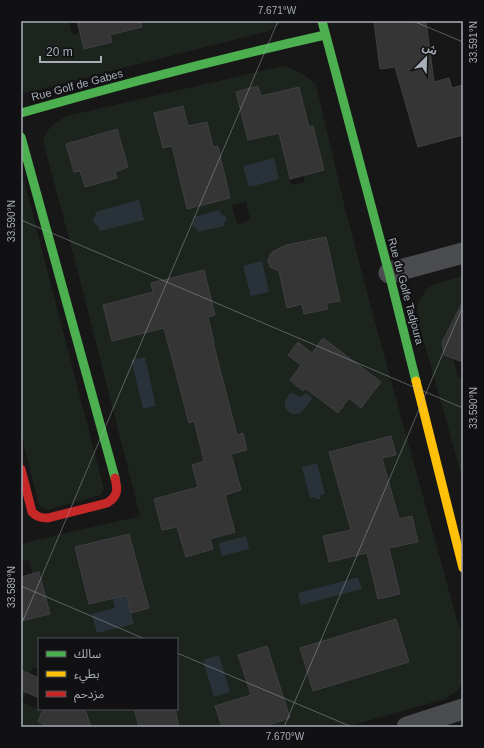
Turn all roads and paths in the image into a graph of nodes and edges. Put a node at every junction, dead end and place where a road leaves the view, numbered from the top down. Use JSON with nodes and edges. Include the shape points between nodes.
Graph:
{"nodes":[{"id":1,"x":322,"y":21,"type":"edge"},
{"id":2,"x":325,"y":35,"type":"junction"},
{"id":3,"x":21,"y":113,"type":"edge"},
{"id":4,"x":21,"y":137,"type":"edge"},
{"id":5,"x":463,"y":253,"type":"edge"},
{"id":6,"x":389,"y":273,"type":"junction"},
{"id":7,"x":21,"y":469,"type":"edge"},
{"id":8,"x":463,"y":568,"type":"edge"},
{"id":9,"x":463,"y":709,"type":"edge"},
{"id":10,"x":407,"y":727,"type":"edge"}],
"edges":[{"from":1,"to":2,"type":"street","name":"Rue du Golfe Tadjoura"},
{"from":2,"to":3,"type":"street","name":"Rue Golf de Gabes","via":[[206,62]]},
{"from":2,"to":6,"type":"street","name":"Rue du Golfe Tadjoura"},
{"from":4,"to":7,"type":"street","via":[[117,487],[116,493],[113,500],[107,503],[41,518],[32,512]]},
{"from":5,"to":6,"type":"street"},
{"from":6,"to":8,"type":"street","name":"Rue du Golfe Tadjoura"},
{"from":9,"to":10,"type":"street"}]}
